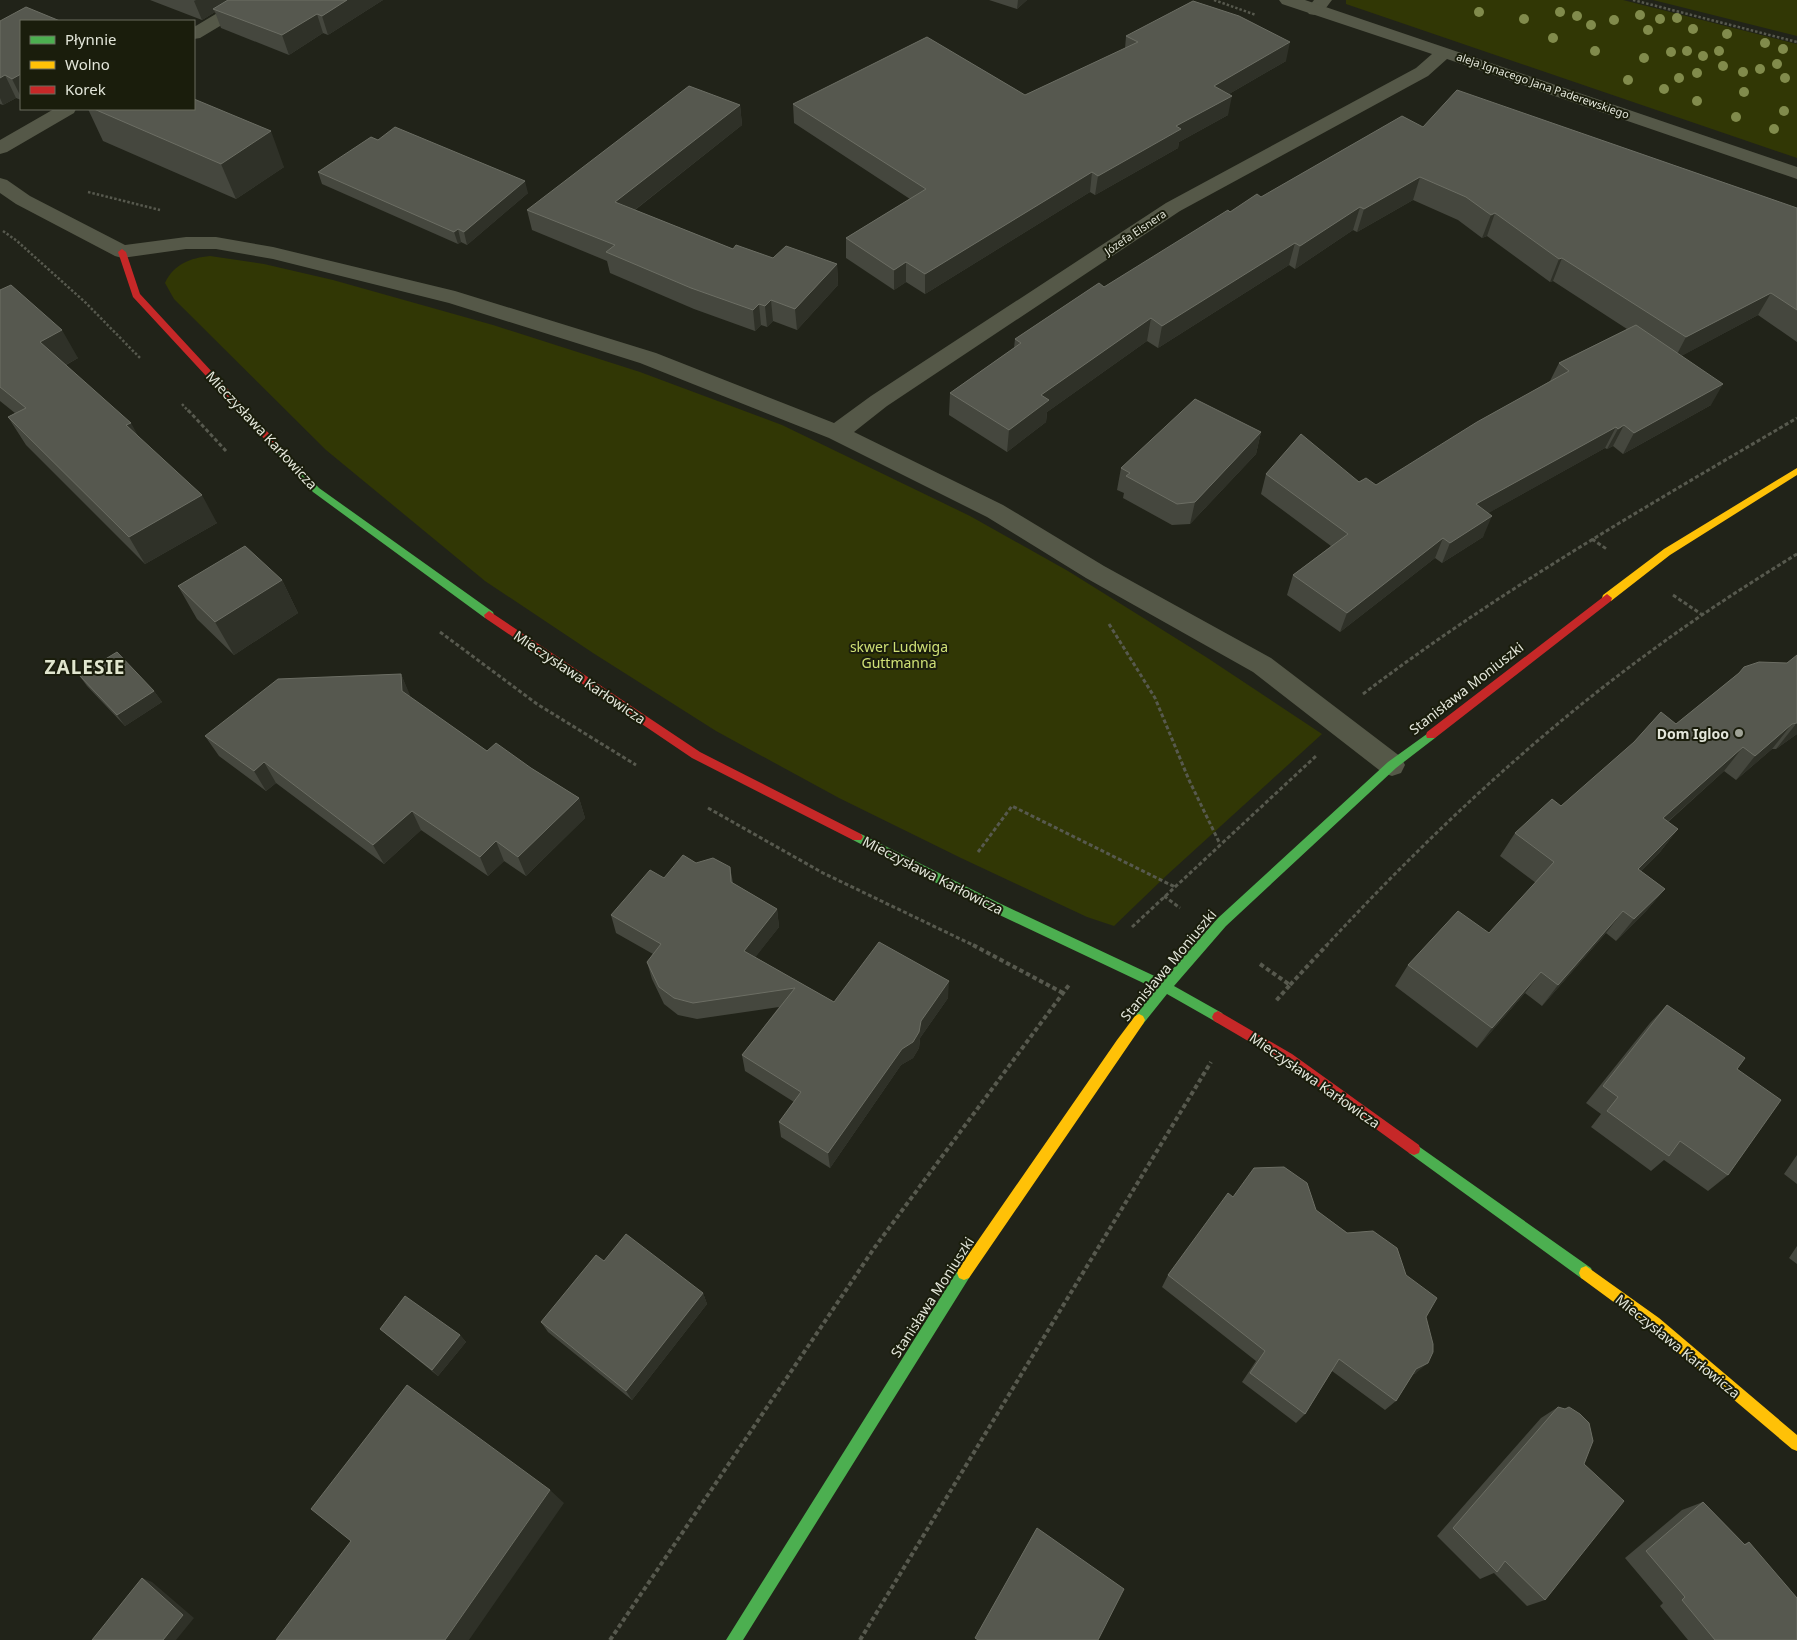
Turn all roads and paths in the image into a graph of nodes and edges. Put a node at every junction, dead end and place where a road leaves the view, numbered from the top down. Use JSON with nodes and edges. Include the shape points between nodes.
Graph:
{"nodes":[{"id":1,"x":251,"y":0,"type":"edge"},
{"id":2,"x":1288,"y":0,"type":"edge"},
{"id":3,"x":1632,"y":0,"type":"edge"},
{"id":4,"x":1319,"y":5,"type":"edge"},
{"id":5,"x":195,"y":33,"type":"edge"},
{"id":6,"x":1797,"y":42,"type":"edge"},
{"id":7,"x":1444,"y":52,"type":"junction"},
{"id":8,"x":65,"y":110,"type":"edge"},
{"id":9,"x":0,"y":148,"type":"edge"},
{"id":10,"x":1797,"y":173,"type":"edge"},
{"id":11,"x":0,"y":184,"type":"edge"},
{"id":12,"x":122,"y":252,"type":"junction"},
{"id":13,"x":1797,"y":418,"type":"edge"},
{"id":14,"x":837,"y":433,"type":"junction"},
{"id":15,"x":1797,"y":471,"type":"edge"},
{"id":16,"x":1797,"y":554,"type":"edge"},
{"id":17,"x":1095,"y":572,"type":"junction"},
{"id":18,"x":1338,"y":724,"type":"junction"},
{"id":19,"x":1392,"y":765,"type":"junction"},
{"id":20,"x":1220,"y":844,"type":"junction"},
{"id":21,"x":954,"y":886,"type":"junction"},
{"id":22,"x":1175,"y":887,"type":"junction"},
{"id":23,"x":1164,"y":896,"type":"junction"},
{"id":24,"x":1180,"y":908,"type":"dead end"},
{"id":25,"x":1127,"y":933,"type":"dead end"},
{"id":26,"x":1260,"y":964,"type":"dead end"},
{"id":27,"x":1073,"y":980,"type":"dead end"},
{"id":28,"x":1290,"y":985,"type":"junction"},
{"id":29,"x":1166,"y":987,"type":"junction"},
{"id":30,"x":1271,"y":1006,"type":"dead end"},
{"id":31,"x":1213,"y":1058,"type":"dead end"},
{"id":32,"x":1797,"y":1444,"type":"edge"},
{"id":33,"x":610,"y":1640,"type":"edge"},
{"id":34,"x":734,"y":1640,"type":"edge"},
{"id":35,"x":860,"y":1640,"type":"edge"}],
"edges":[{"from":1,"to":5,"type":"street"},
{"from":2,"to":4,"type":"street","name":"aleja Ignacego Jana Paderewskiego"},
{"from":3,"to":6,"type":"path"},
{"from":4,"to":7,"type":"street","name":"aleja Ignacego Jana Paderewskiego"},
{"from":7,"to":10,"type":"street","name":"aleja Ignacego Jana Paderewskiego"},
{"from":7,"to":14,"type":"street","name":"Józefa Elsnera","via":[[1422,72],[1173,207],[879,401]]},
{"from":8,"to":9,"type":"street"},
{"from":11,"to":12,"type":"street","via":[[23,200]]},
{"from":12,"to":14,"type":"street","via":[[186,242],[216,243],[273,253],[455,298],[648,358]]},
{"from":12,"to":21,"type":"street","name":"Mieczysława Karłowicza","via":[[136,295],[316,490],[462,597],[696,755]]},
{"from":13,"to":18,"type":"path","via":[[1575,549],[1418,652],[1357,699]]},
{"from":14,"to":17,"type":"street","via":[[995,511]]},
{"from":15,"to":19,"type":"street","name":"Stanisława Moniuszki","via":[[1667,552]]},
{"from":16,"to":28,"type":"path","via":[[1701,614],[1598,690],[1532,744],[1440,828]]},
{"from":17,"to":18,"type":"street","via":[[1262,665]]},
{"from":17,"to":20,"type":"path","via":[[1096,603],[1155,698]]},
{"from":18,"to":19,"type":"street"},
{"from":18,"to":20,"type":"path","via":[[1315,758]]},
{"from":19,"to":29,"type":"street","name":"Stanisława Moniuszki","via":[[1222,922]]},
{"from":20,"to":22,"type":"path"},
{"from":21,"to":22,"type":"path","via":[[1012,806]]},
{"from":21,"to":29,"type":"street","name":"Mieczysława Karłowicza"},
{"from":22,"to":23,"type":"path"},
{"from":23,"to":24,"type":"path"},
{"from":23,"to":25,"type":"path"},
{"from":26,"to":28,"type":"path"},
{"from":27,"to":33,"type":"path","via":[[874,1246]]},
{"from":28,"to":30,"type":"path"},
{"from":29,"to":32,"type":"street","name":"Mieczysława Karłowicza","via":[[1288,1058],[1654,1323]]},
{"from":29,"to":34,"type":"street","name":"Stanisława Moniuszki","via":[[1121,1044],[948,1296]]},
{"from":31,"to":35,"type":"path"}]}
